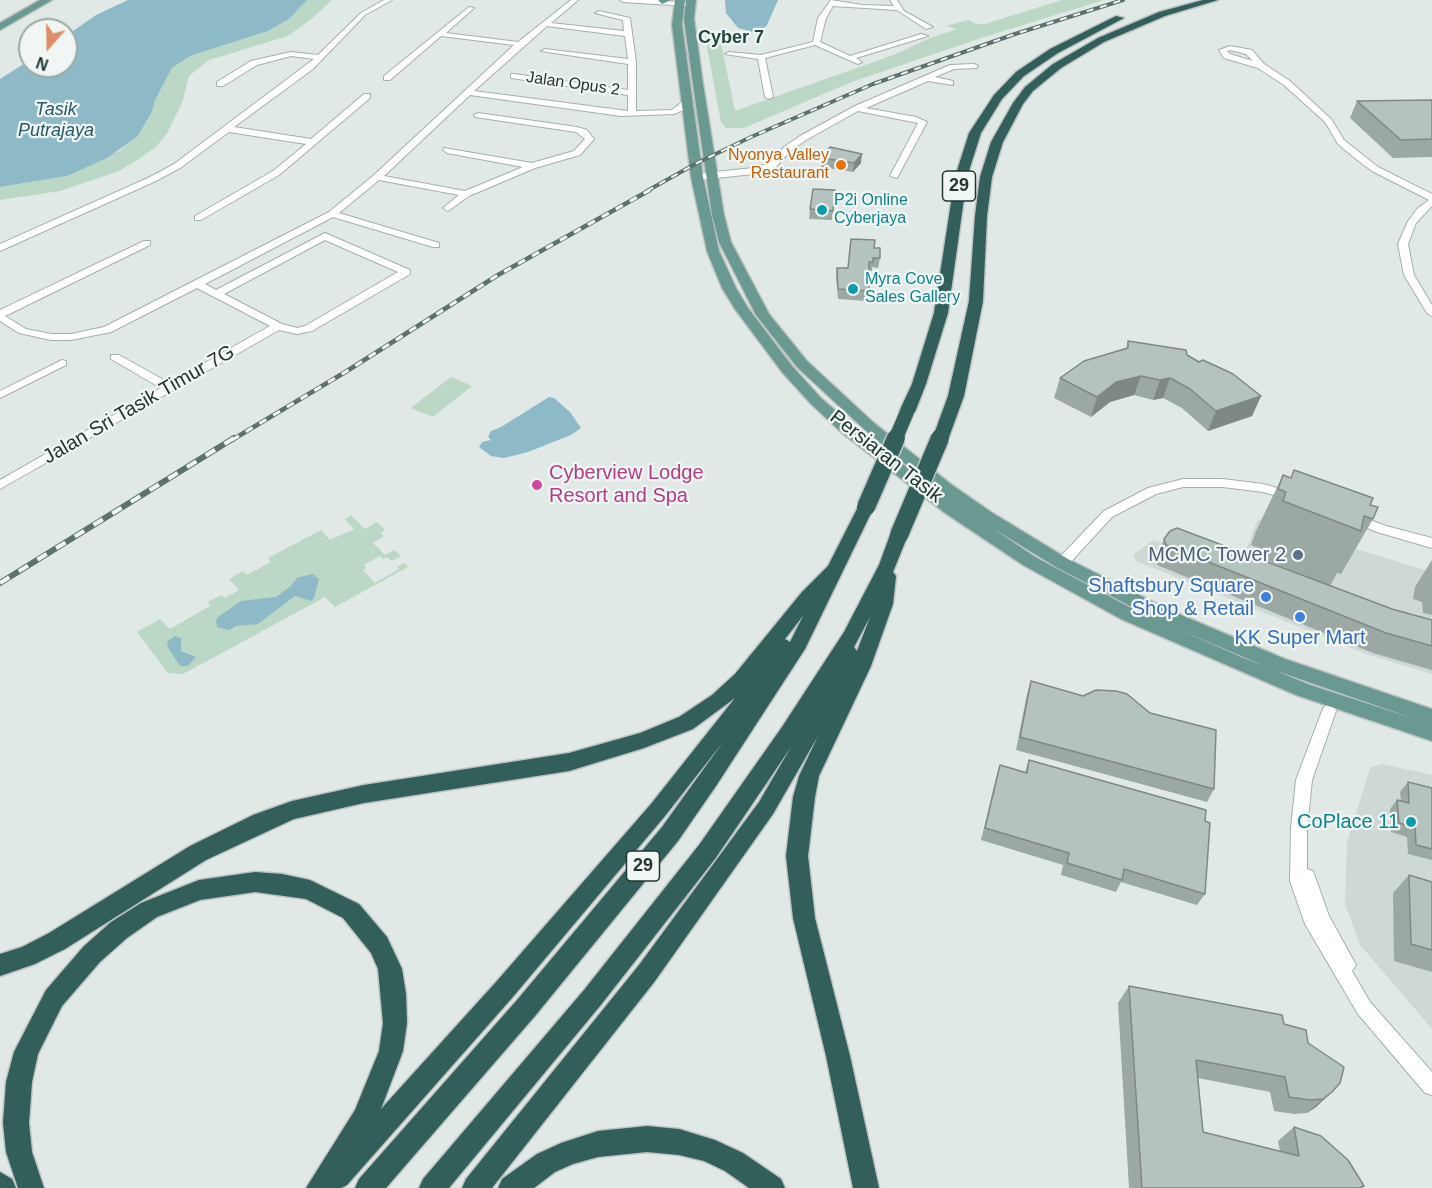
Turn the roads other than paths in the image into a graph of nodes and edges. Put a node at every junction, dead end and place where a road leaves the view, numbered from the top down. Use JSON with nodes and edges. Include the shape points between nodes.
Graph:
{"nodes":[{"id":1,"x":34,"y":0,"type":"edge"},
{"id":2,"x":47,"y":0,"type":"edge"},
{"id":3,"x":389,"y":0,"type":"edge"},
{"id":4,"x":575,"y":0,"type":"edge"},
{"id":5,"x":623,"y":0,"type":"edge"},
{"id":6,"x":1179,"y":0,"type":"edge"},
{"id":7,"x":1213,"y":0,"type":"edge"},
{"id":8,"x":643,"y":1,"type":"edge"},
{"id":9,"x":678,"y":2,"type":"edge"},
{"id":10,"x":833,"y":2,"type":"edge"},
{"id":11,"x":895,"y":4,"type":"edge"},
{"id":12,"x":862,"y":7,"type":"junction"},
{"id":13,"x":1149,"y":7,"type":"dead end"},
{"id":14,"x":471,"y":8,"type":"dead end"},
{"id":15,"x":888,"y":12,"type":"dead end"},
{"id":16,"x":599,"y":13,"type":"dead end"},
{"id":17,"x":1126,"y":15,"type":"dead end"},
{"id":18,"x":0,"y":19,"type":"edge"},
{"id":19,"x":545,"y":24,"type":"junction"},
{"id":20,"x":0,"y":27,"type":"edge"},
{"id":21,"x":929,"y":27,"type":"dead end"},
{"id":22,"x":440,"y":34,"type":"junction"},
{"id":23,"x":629,"y":34,"type":"junction"},
{"id":24,"x":924,"y":36,"type":"dead end"},
{"id":25,"x":816,"y":43,"type":"junction"},
{"id":26,"x":520,"y":44,"type":"junction"},
{"id":27,"x":545,"y":51,"type":"dead end"},
{"id":28,"x":729,"y":54,"type":"dead end"},
{"id":29,"x":320,"y":57,"type":"junction"},
{"id":30,"x":760,"y":57,"type":"junction"},
{"id":31,"x":850,"y":58,"type":"junction"},
{"id":32,"x":632,"y":62,"type":"junction"},
{"id":33,"x":861,"y":63,"type":"dead end"},
{"id":34,"x":974,"y":66,"type":"dead end"},
{"id":35,"x":1261,"y":66,"type":"dead end"},
{"id":36,"x":514,"y":76,"type":"dead end"},
{"id":37,"x":387,"y":78,"type":"dead end"},
{"id":38,"x":927,"y":78,"type":"junction"},
{"id":39,"x":950,"y":83,"type":"dead end"},
{"id":40,"x":220,"y":84,"type":"dead end"},
{"id":41,"x":470,"y":93,"type":"junction"},
{"id":42,"x":633,"y":93,"type":"junction"},
{"id":43,"x":367,"y":96,"type":"dead end"},
{"id":44,"x":769,"y":97,"type":"dead end"},
{"id":45,"x":687,"y":100,"type":"junction"},
{"id":46,"x":858,"y":108,"type":"junction"},
{"id":47,"x":657,"y":113,"type":"junction"},
{"id":48,"x":632,"y":114,"type":"junction"},
{"id":49,"x":478,"y":115,"type":"dead end"},
{"id":50,"x":691,"y":125,"type":"junction"},
{"id":51,"x":228,"y":129,"type":"junction"},
{"id":52,"x":312,"y":142,"type":"junction"},
{"id":53,"x":447,"y":150,"type":"dead end"},
{"id":54,"x":532,"y":166,"type":"junction"},
{"id":55,"x":704,"y":176,"type":"junction"},
{"id":56,"x":894,"y":176,"type":"dead end"},
{"id":57,"x":377,"y":177,"type":"junction"},
{"id":58,"x":466,"y":194,"type":"junction"},
{"id":59,"x":1432,"y":200,"type":"edge"},
{"id":60,"x":448,"y":208,"type":"dead end"},
{"id":61,"x":335,"y":212,"type":"junction"},
{"id":62,"x":198,"y":218,"type":"dead end"},
{"id":63,"x":147,"y":243,"type":"dead end"},
{"id":64,"x":436,"y":244,"type":"dead end"},
{"id":65,"x":0,"y":248,"type":"edge"},
{"id":66,"x":198,"y":284,"type":"junction"},
{"id":67,"x":216,"y":294,"type":"junction"},
{"id":68,"x":1432,"y":313,"type":"edge"},
{"id":69,"x":0,"y":316,"type":"edge"},
{"id":70,"x":278,"y":326,"type":"junction"},
{"id":71,"x":115,"y":357,"type":"dead end"},
{"id":72,"x":62,"y":363,"type":"dead end"},
{"id":73,"x":169,"y":388,"type":"junction"},
{"id":74,"x":0,"y":395,"type":"edge"},
{"id":75,"x":0,"y":485,"type":"edge"},
{"id":76,"x":1305,"y":499,"type":"edge"},
{"id":77,"x":1338,"y":512,"type":"edge"},
{"id":78,"x":1432,"y":543,"type":"edge"},
{"id":79,"x":1062,"y":563,"type":"junction"},
{"id":80,"x":888,"y":565,"type":"junction"},
{"id":81,"x":838,"y":567,"type":"junction"},
{"id":82,"x":813,"y":616,"type":"junction"},
{"id":83,"x":851,"y":636,"type":"junction"},
{"id":84,"x":1334,"y":697,"type":"junction"},
{"id":85,"x":1432,"y":717,"type":"edge"},
{"id":86,"x":1432,"y":733,"type":"edge"},
{"id":87,"x":1299,"y":848,"type":"junction"},
{"id":88,"x":0,"y":965,"type":"edge"},
{"id":89,"x":1432,"y":1072,"type":"edge"},
{"id":90,"x":1432,"y":1086,"type":"edge"},
{"id":91,"x":31,"y":1188,"type":"edge"},
{"id":92,"x":319,"y":1188,"type":"edge"},
{"id":93,"x":327,"y":1188,"type":"edge"},
{"id":94,"x":368,"y":1188,"type":"edge"},
{"id":95,"x":432,"y":1188,"type":"edge"},
{"id":96,"x":475,"y":1188,"type":"edge"},
{"id":97,"x":511,"y":1188,"type":"edge"},
{"id":98,"x":772,"y":1188,"type":"edge"},
{"id":99,"x":866,"y":1188,"type":"edge"}],
"edges":[{"from":1,"to":18,"type":"main road"},
{"from":2,"to":20,"type":"main road"},
{"from":3,"to":29,"type":"street","via":[[363,14]]},
{"from":4,"to":19,"type":"street"},
{"from":5,"to":8,"type":"street"},
{"from":6,"to":13,"type":"highway"},
{"from":7,"to":80,"type":"highway","number":"29","bridge":true,"via":[[1147,19],[1079,51],[1038,81],[1014,109],[997,142],[986,177],[976,301],[956,396]]},
{"from":8,"to":9,"type":"street"},
{"from":9,"to":45,"type":"main road","name":"Persiaran Tasik","via":[[676,25]]},
{"from":9,"to":55,"type":"main road","name":"Persiaran Tasik","via":[[698,84]]},
{"from":10,"to":12,"type":"street"},
{"from":10,"to":25,"type":"street","via":[[822,18]]},
{"from":11,"to":12,"type":"street"},
{"from":11,"to":21,"type":"street"},
{"from":12,"to":15,"type":"street","via":[[864,12]]},
{"from":14,"to":22,"type":"street"},
{"from":16,"to":23,"type":"street","via":[[626,18]]},
{"from":17,"to":81,"type":"highway","number":"29","bridge":true,"via":[[1075,38],[1026,70],[998,97],[975,133],[961,177],[940,313],[919,384]]},
{"from":19,"to":23,"type":"street"},
{"from":19,"to":26,"type":"street"},
{"from":22,"to":26,"type":"street"},
{"from":22,"to":37,"type":"street"},
{"from":23,"to":32,"type":"street"},
{"from":24,"to":31,"type":"street"},
{"from":25,"to":30,"type":"street"},
{"from":25,"to":31,"type":"street"},
{"from":26,"to":41,"type":"street"},
{"from":27,"to":32,"type":"street"},
{"from":28,"to":30,"type":"street"},
{"from":29,"to":40,"type":"street","via":[[291,54],[262,60]]},
{"from":29,"to":51,"type":"street"},
{"from":30,"to":44,"type":"street"},
{"from":31,"to":33,"type":"street"},
{"from":32,"to":42,"type":"street"},
{"from":34,"to":38,"type":"street","via":[[953,67]]},
{"from":35,"to":59,"type":"street","via":[[1309,102],[1359,158]]},
{"from":36,"to":42,"type":"street","name":"Jalan Opus 2"},
{"from":38,"to":39,"type":"street"},
{"from":38,"to":46,"type":"street"},
{"from":41,"to":48,"type":"street"},
{"from":41,"to":57,"type":"street"},
{"from":42,"to":48,"type":"street"},
{"from":43,"to":52,"type":"street"},
{"from":45,"to":47,"type":"street","via":[[674,112]]},
{"from":45,"to":50,"type":"main road","name":"Persiaran Tasik"},
{"from":46,"to":55,"type":"street","via":[[803,138],[772,165],[754,171]]},
{"from":46,"to":56,"type":"street","via":[[922,122]]},
{"from":47,"to":48,"type":"street"},
{"from":47,"to":50,"type":"street","via":[[674,115]]},
{"from":49,"to":54,"type":"street","via":[[584,132],[590,139],[577,153]]},
{"from":50,"to":55,"type":"main road","name":"Persiaran Tasik"},
{"from":51,"to":52,"type":"street"},
{"from":51,"to":65,"type":"street","via":[[161,175]]},
{"from":52,"to":62,"type":"street","via":[[269,178]]},
{"from":53,"to":54,"type":"street"},
{"from":54,"to":58,"type":"street"},
{"from":55,"to":79,"type":"main road","name":"Persiaran Tasik","via":[[730,255],[763,315],[798,360],[869,426],[946,489]]},
{"from":55,"to":84,"type":"main road","name":"Persiaran Tasik","via":[[713,251],[729,288],[787,369],[847,429],[951,509],[1029,561],[1138,620],[1234,662]]},
{"from":57,"to":58,"type":"street"},
{"from":57,"to":61,"type":"street"},
{"from":58,"to":60,"type":"street"},
{"from":59,"to":68,"type":"street","via":[[1411,223],[1403,244],[1409,275]]},
{"from":61,"to":64,"type":"street"},
{"from":61,"to":66,"type":"street"},
{"from":63,"to":69,"type":"street"},
{"from":66,"to":67,"type":"street"},
{"from":66,"to":69,"type":"street","via":[[118,326],[85,335],[39,335],[23,331]]},
{"from":67,"to":70,"type":"street"},
{"from":67,"to":70,"type":"street","via":[[328,237],[406,272],[308,329]]},
{"from":70,"to":73,"type":"street","name":"Jalan Sri Tasik Timur 7G"},
{"from":71,"to":73,"type":"street"},
{"from":72,"to":74,"type":"street"},
{"from":73,"to":75,"type":"street","name":"Jalan Sri Tasik Timur 7G"},
{"from":76,"to":79,"type":"street","via":[[1223,483],[1175,485],[1145,494],[1108,514]]},
{"from":77,"to":78,"type":"street"},
{"from":79,"to":84,"type":"main road","name":"Persiaran Tasik"},
{"from":80,"to":83,"type":"highway","number":"29"},
{"from":80,"to":99,"type":"highway","via":[[884,604],[865,656],[809,776],[797,856],[804,918]]},
{"from":81,"to":82,"type":"highway","number":"29"},
{"from":81,"to":88,"type":"highway","via":[[808,597],[742,679],[686,723],[569,762],[364,794],[292,810],[198,853],[57,941]]},
{"from":82,"to":93,"type":"highway","via":[[784,645],[620,855]]},
{"from":82,"to":94,"type":"highway","number":"29","via":[[776,681],[670,834],[526,1008]]},
{"from":83,"to":95,"type":"highway","number":"29","via":[[706,852],[592,998]]},
{"from":83,"to":96,"type":"highway","via":[[845,666],[834,690],[766,808],[647,973]]},
{"from":84,"to":85,"type":"main road"},
{"from":84,"to":86,"type":"main road"},
{"from":84,"to":87,"type":"street","via":[[1304,780]]},
{"from":87,"to":89,"type":"street","via":[[1323,919],[1348,967],[1375,1010]]},
{"from":87,"to":90,"type":"street","via":[[1298,881],[1311,918],[1335,962],[1364,1008]]},
{"from":91,"to":92,"type":"highway","via":[[19,1152],[15,1123],[19,1082],[26,1052],[39,1024],[72,976],[119,930],[149,910],[200,890],[255,882],[310,890],[351,911],[380,945],[390,969],[394,994],[391,1051],[364,1119]]},
{"from":97,"to":98,"type":"highway","via":[[546,1163],[570,1152],[598,1144],[647,1139],[706,1149],[734,1162]]}]}
